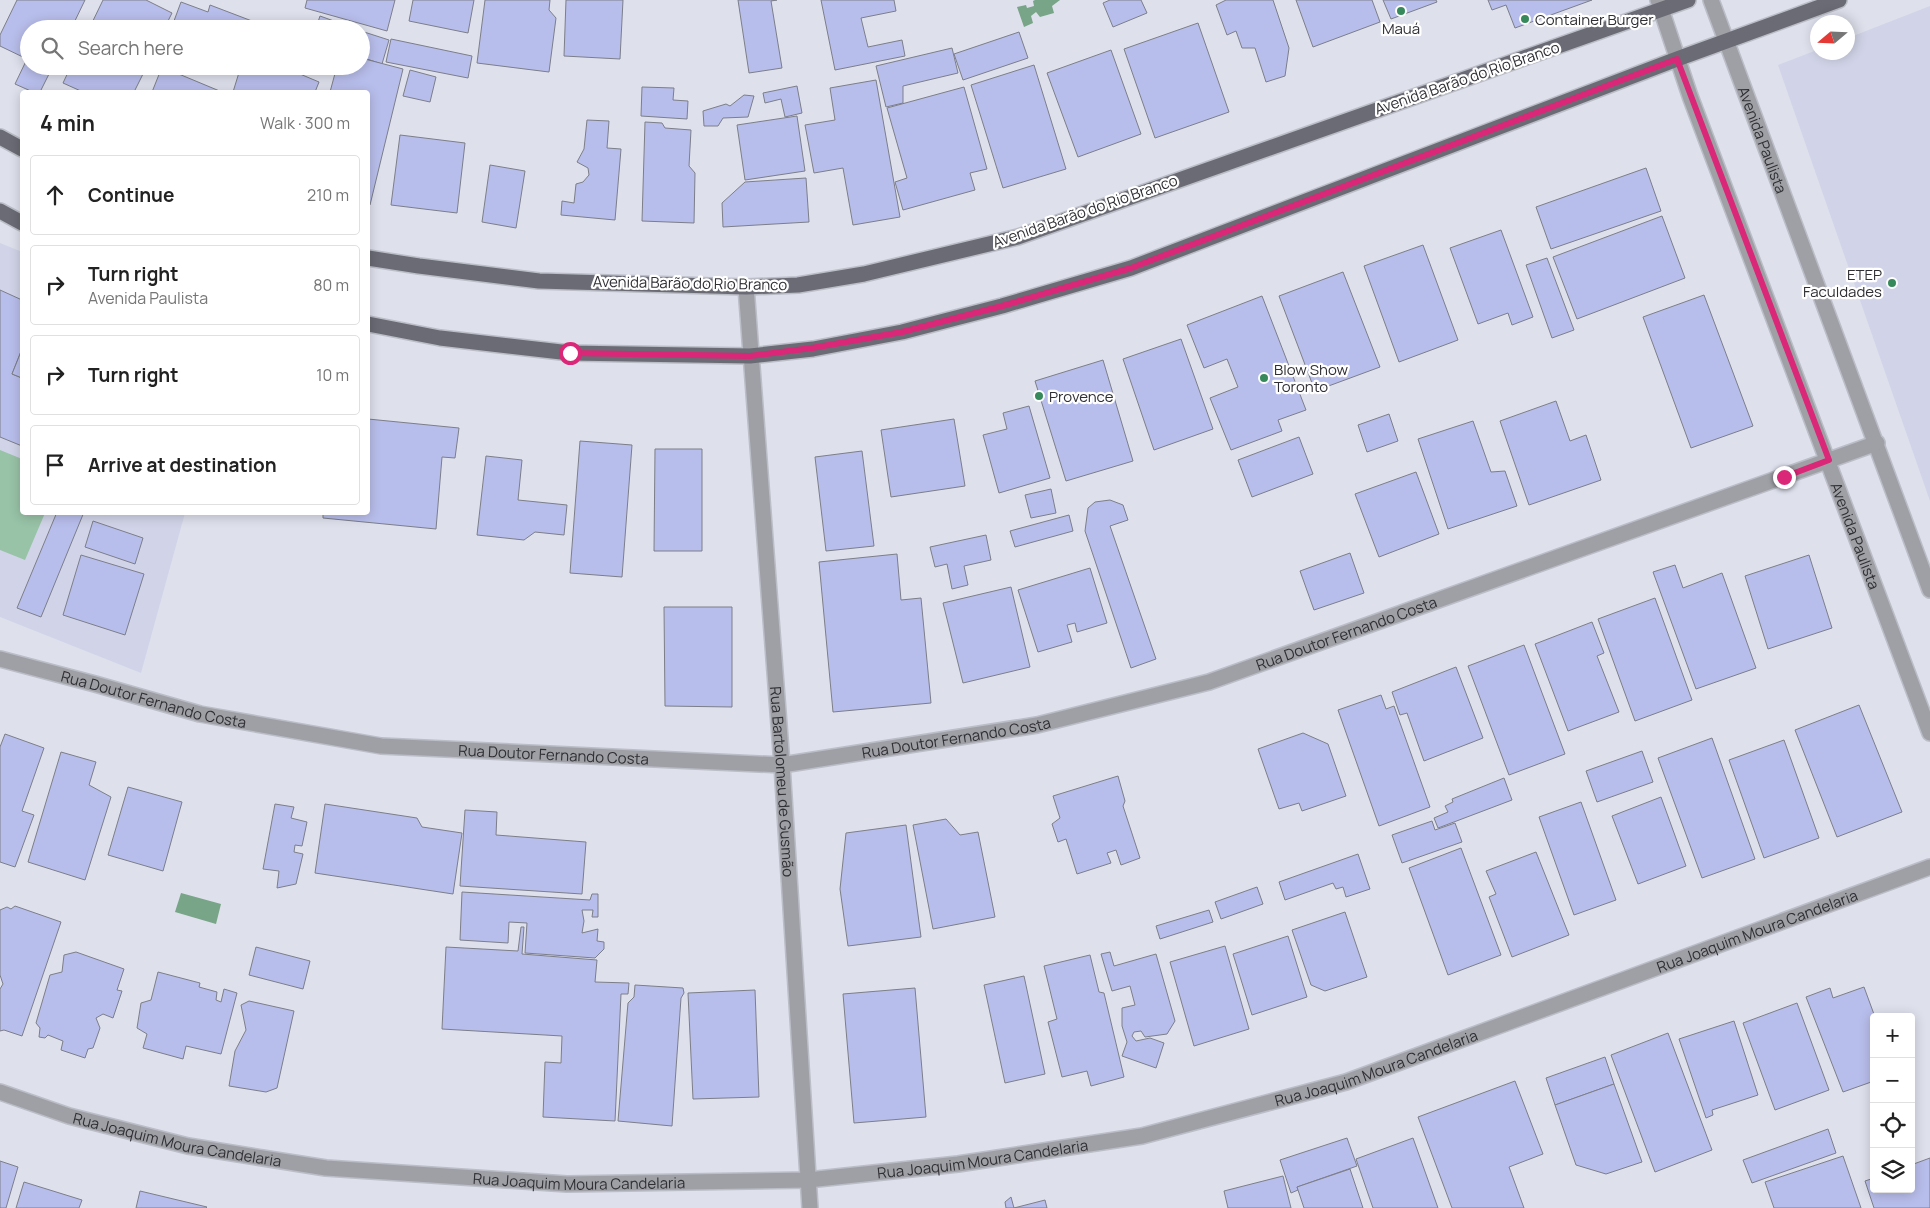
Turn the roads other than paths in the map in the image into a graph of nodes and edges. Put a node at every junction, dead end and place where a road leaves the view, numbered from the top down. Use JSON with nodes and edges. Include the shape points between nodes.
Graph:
{"nodes":[{"id":1,"x":1688,"y":0,"type":"edge"},
{"id":2,"x":1711,"y":0,"type":"edge"},
{"id":3,"x":1839,"y":0,"type":"edge"},
{"id":4,"x":1659,"y":4,"type":"edge"},
{"id":5,"x":1727,"y":42,"type":"junction"},
{"id":6,"x":1677,"y":59,"type":"junction"},
{"id":7,"x":0,"y":138,"type":"edge"},
{"id":8,"x":20,"y":148,"type":"edge"},
{"id":9,"x":0,"y":211,"type":"edge"},
{"id":10,"x":20,"y":222,"type":"edge"},
{"id":11,"x":370,"y":258,"type":"edge"},
{"id":12,"x":746,"y":287,"type":"junction"},
{"id":13,"x":370,"y":324,"type":"edge"},
{"id":14,"x":750,"y":356,"type":"junction"},
{"id":15,"x":1877,"y":443,"type":"junction"},
{"id":16,"x":1829,"y":460,"type":"junction"},
{"id":17,"x":1930,"y":590,"type":"edge"},
{"id":18,"x":0,"y":659,"type":"edge"},
{"id":19,"x":1930,"y":732,"type":"edge"},
{"id":20,"x":782,"y":765,"type":"junction"},
{"id":21,"x":1930,"y":868,"type":"edge"},
{"id":22,"x":0,"y":1092,"type":"edge"},
{"id":23,"x":808,"y":1180,"type":"junction"},
{"id":24,"x":810,"y":1208,"type":"edge"}],
"edges":[{"from":1,"to":4,"type":"main road","name":"Avenida Barão do Rio Branco"},
{"from":2,"to":5,"type":"street","name":"Avenida Paulista"},
{"from":3,"to":5,"type":"main road"},
{"from":4,"to":6,"type":"street","name":"Avenida Paulista"},
{"from":4,"to":12,"type":"main road","name":"Avenida Barão do Rio Branco","via":[[1018,237],[864,274],[798,284]]},
{"from":5,"to":6,"type":"main road"},
{"from":5,"to":15,"type":"street","name":"Avenida Paulista"},
{"from":6,"to":14,"type":"main road","via":[[1131,268],[902,332]]},
{"from":6,"to":16,"type":"street","name":"Avenida Paulista"},
{"from":7,"to":8,"type":"main road"},
{"from":9,"to":10,"type":"main road"},
{"from":11,"to":12,"type":"main road","name":"Avenida Barão do Rio Branco","via":[[539,281]]},
{"from":12,"to":14,"type":"street","name":"Rua Bartolomeu de Gusmão"},
{"from":13,"to":14,"type":"main road","via":[[440,338],[570,353]]},
{"from":14,"to":20,"type":"street","name":"Rua Bartolomeu de Gusmão"},
{"from":15,"to":16,"type":"street","name":"Rua Doutor Fernando Costa"},
{"from":15,"to":17,"type":"street","name":"Avenida Paulista"},
{"from":16,"to":19,"type":"street","name":"Avenida Paulista"},
{"from":16,"to":20,"type":"street","name":"Rua Doutor Fernando Costa","via":[[1209,682],[1037,725]]},
{"from":18,"to":20,"type":"street","name":"Rua Doutor Fernando Costa","via":[[200,714],[381,746]]},
{"from":20,"to":23,"type":"street","name":"Rua Bartolomeu de Gusmão"},
{"from":21,"to":23,"type":"street","name":"Rua Joaquim Moura Candelaria","via":[[1346,1082],[1142,1136],[958,1164]]},
{"from":22,"to":23,"type":"street","name":"Rua Joaquim Moura Candelaria","via":[[70,1116],[188,1146],[326,1168],[567,1184]]},
{"from":23,"to":24,"type":"street","name":"Rua Bartolomeu de Gusmão"}]}
